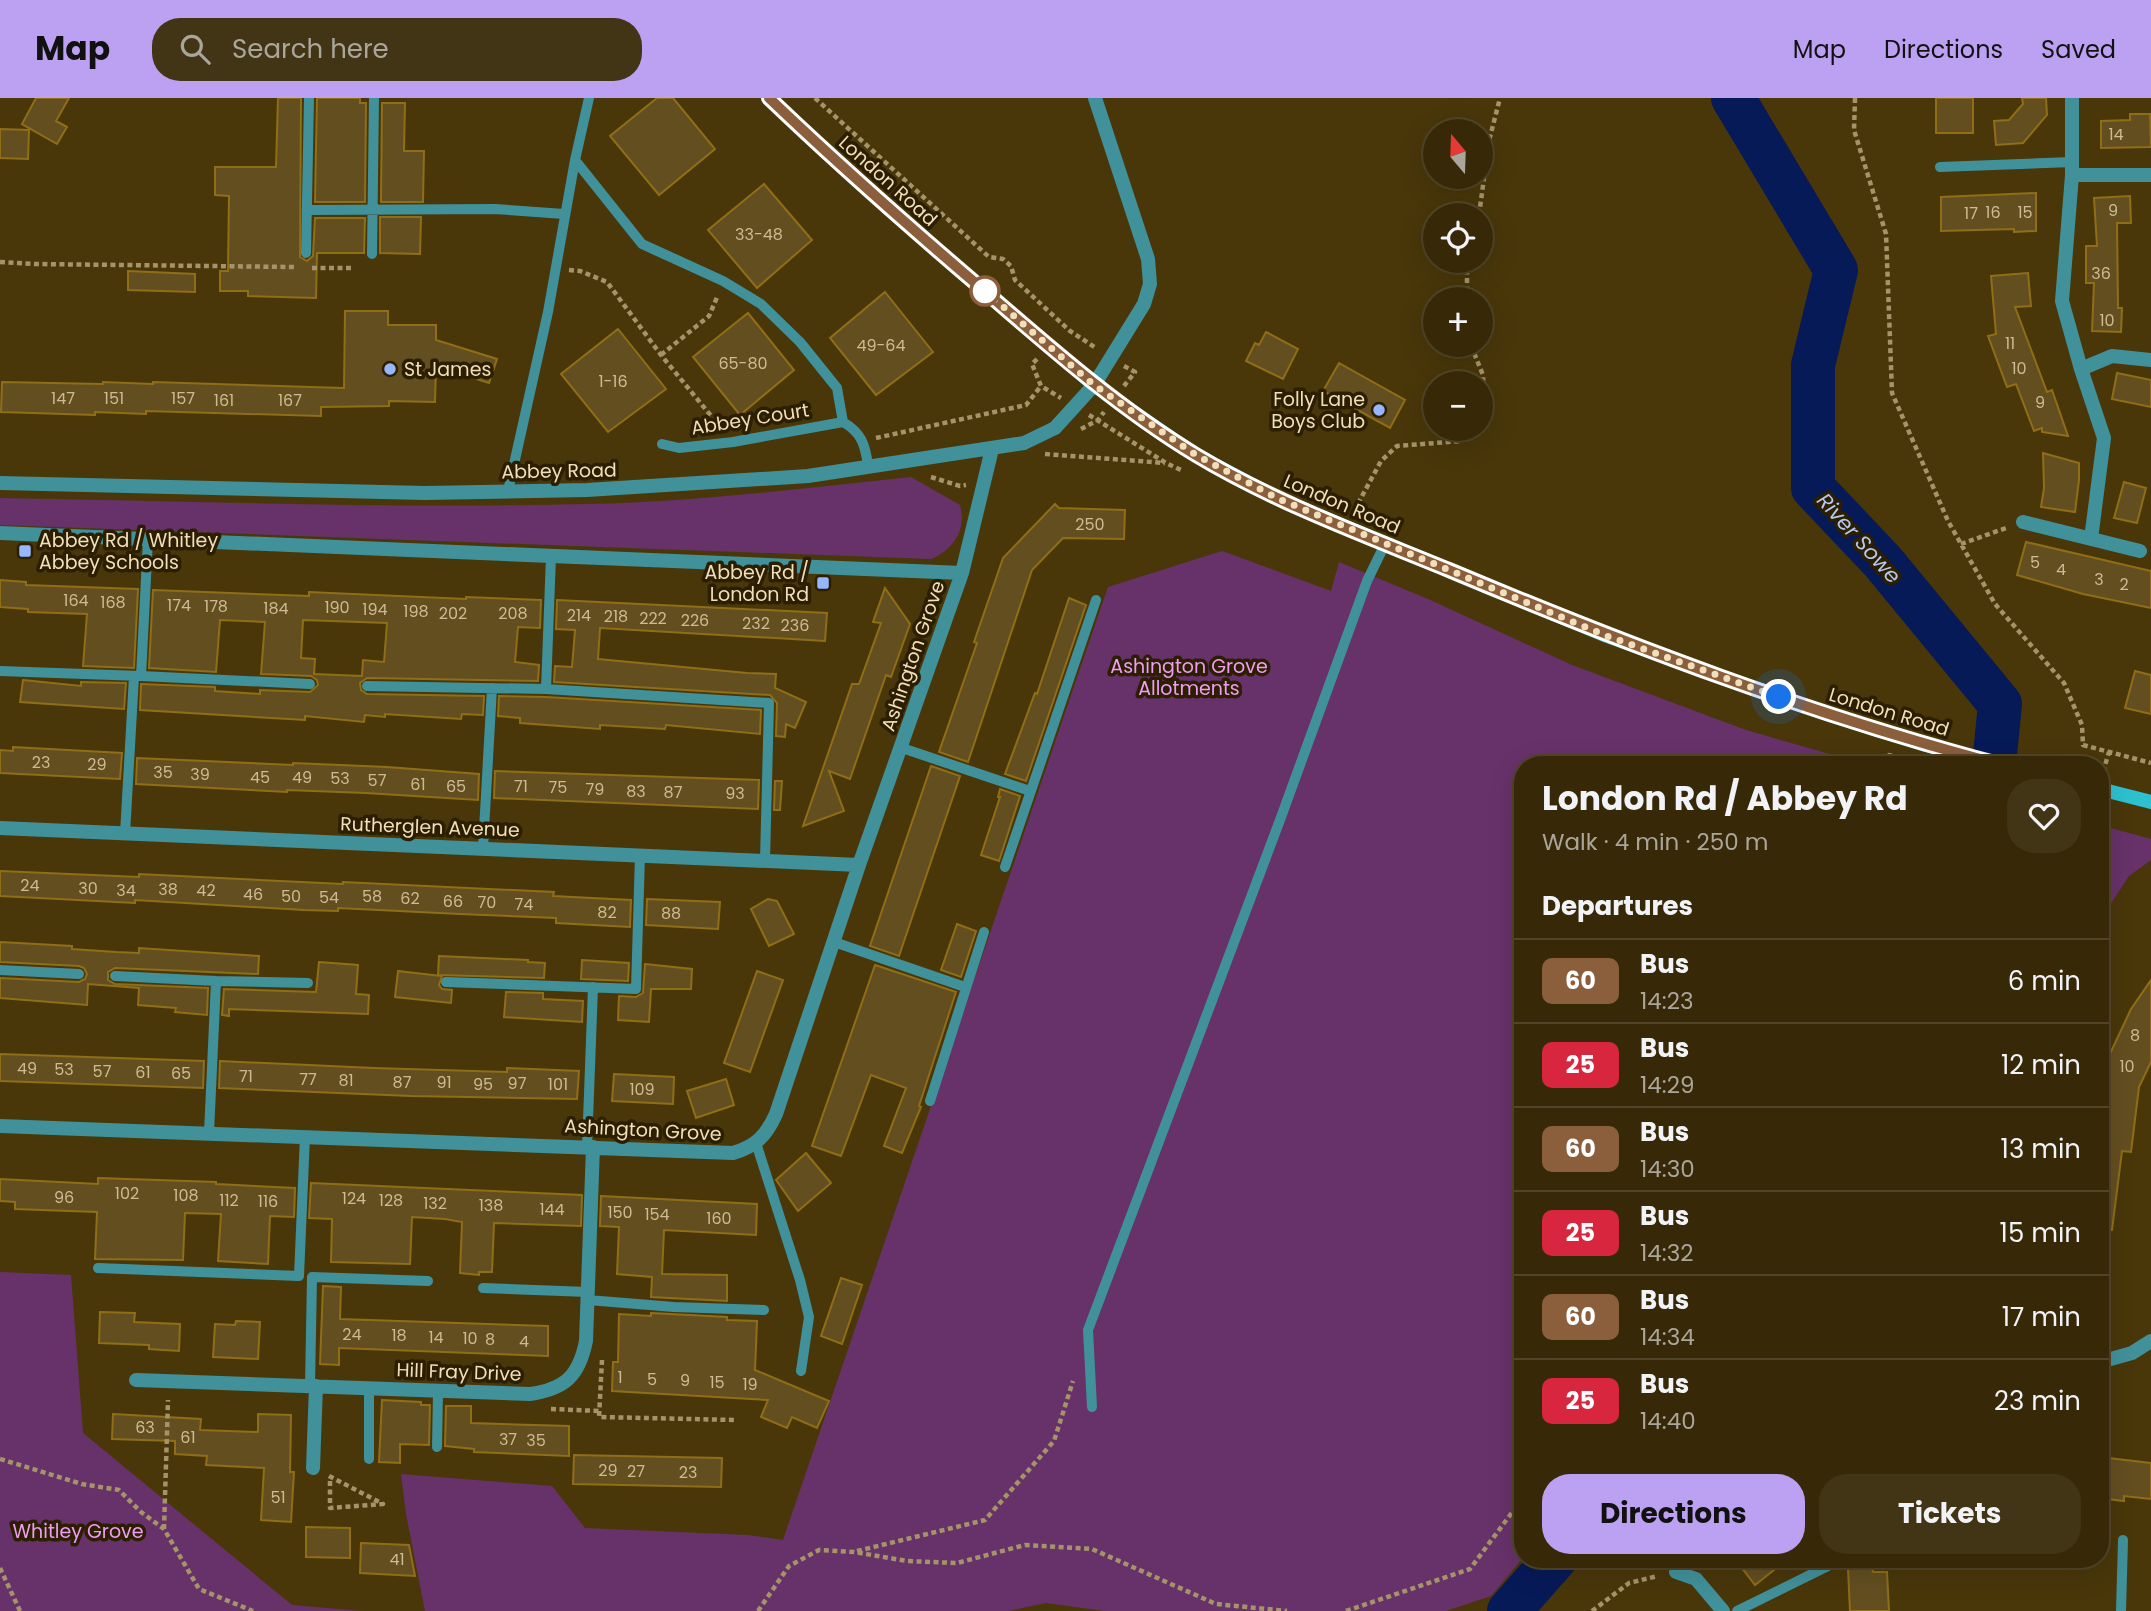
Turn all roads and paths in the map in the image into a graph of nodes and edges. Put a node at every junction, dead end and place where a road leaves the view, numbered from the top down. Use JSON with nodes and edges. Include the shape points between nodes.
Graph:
{"nodes":[{"id":1,"x":309,"y":98,"type":"edge"},
{"id":2,"x":374,"y":98,"type":"edge"},
{"id":3,"x":589,"y":98,"type":"edge"},
{"id":4,"x":769,"y":98,"type":"edge"},
{"id":5,"x":815,"y":98,"type":"edge"},
{"id":6,"x":1095,"y":98,"type":"edge"},
{"id":7,"x":1500,"y":98,"type":"edge"},
{"id":8,"x":1855,"y":98,"type":"edge"},
{"id":9,"x":2072,"y":98,"type":"edge"},
{"id":10,"x":575,"y":160,"type":"junction"},
{"id":11,"x":1940,"y":167,"type":"dead end"},
{"id":12,"x":2072,"y":169,"type":"junction"},
{"id":13,"x":2151,"y":174,"type":"edge"},
{"id":14,"x":1481,"y":203,"type":"edge"},
{"id":15,"x":307,"y":209,"type":"junction"},
{"id":16,"x":372,"y":209,"type":"junction"},
{"id":17,"x":564,"y":214,"type":"junction"},
{"id":18,"x":306,"y":253,"type":"dead end"},
{"id":19,"x":372,"y":254,"type":"dead end"},
{"id":20,"x":0,"y":262,"type":"edge"},
{"id":21,"x":299,"y":267,"type":"dead end"},
{"id":22,"x":310,"y":268,"type":"dead end"},
{"id":23,"x":351,"y":268,"type":"dead end"},
{"id":24,"x":556,"y":270,"type":"junction"},
{"id":25,"x":723,"y":281,"type":"junction"},
{"id":26,"x":1070,"y":331,"type":"dead end"},
{"id":27,"x":661,"y":355,"type":"junction"},
{"id":28,"x":2151,"y":360,"type":"edge"},
{"id":29,"x":1032,"y":364,"type":"dead end"},
{"id":30,"x":2081,"y":369,"type":"junction"},
{"id":31,"x":1094,"y":385,"type":"junction"},
{"id":32,"x":1098,"y":420,"type":"dead end"},
{"id":33,"x":843,"y":422,"type":"junction"},
{"id":34,"x":864,"y":440,"type":"junction"},
{"id":35,"x":1461,"y":441,"type":"edge"},
{"id":36,"x":733,"y":442,"type":"junction"},
{"id":37,"x":662,"y":444,"type":"dead end"},
{"id":38,"x":992,"y":449,"type":"junction"},
{"id":39,"x":1036,"y":453,"type":"dead end"},
{"id":40,"x":868,"y":465,"type":"junction"},
{"id":41,"x":0,"y":483,"type":"edge"},
{"id":42,"x":508,"y":491,"type":"junction"},
{"id":43,"x":2023,"y":522,"type":"joint"},
{"id":44,"x":1345,"y":527,"type":"junction"},
{"id":45,"x":0,"y":533,"type":"edge"},
{"id":46,"x":148,"y":539,"type":"junction"},
{"id":47,"x":2091,"y":539,"type":"junction"},
{"id":48,"x":1385,"y":544,"type":"junction"},
{"id":49,"x":1961,"y":544,"type":"junction"},
{"id":50,"x":2140,"y":551,"type":"dead end"},
{"id":51,"x":551,"y":556,"type":"junction"},
{"id":52,"x":962,"y":573,"type":"junction"},
{"id":53,"x":1096,"y":600,"type":"dead end"},
{"id":54,"x":0,"y":671,"type":"edge"},
{"id":55,"x":138,"y":676,"type":"junction"},
{"id":56,"x":310,"y":684,"type":"dead end"},
{"id":57,"x":366,"y":686,"type":"dead end"},
{"id":58,"x":492,"y":688,"type":"junction"},
{"id":59,"x":546,"y":690,"type":"junction"},
{"id":60,"x":902,"y":748,"type":"junction"},
{"id":61,"x":2109,"y":752,"type":"junction"},
{"id":62,"x":1968,"y":756,"type":"edge"},
{"id":63,"x":2108,"y":756,"type":"edge"},
{"id":64,"x":2151,"y":763,"type":"edge"},
{"id":65,"x":1030,"y":791,"type":"junction"},
{"id":66,"x":2109,"y":791,"type":"edge"},
{"id":67,"x":2151,"y":802,"type":"edge"},
{"id":68,"x":0,"y":828,"type":"edge"},
{"id":69,"x":125,"y":834,"type":"junction"},
{"id":70,"x":483,"y":848,"type":"junction"},
{"id":71,"x":640,"y":855,"type":"junction"},
{"id":72,"x":765,"y":860,"type":"junction"},
{"id":73,"x":859,"y":865,"type":"junction"},
{"id":74,"x":1005,"y":867,"type":"dead end"},
{"id":75,"x":984,"y":932,"type":"dead end"},
{"id":76,"x":834,"y":943,"type":"junction"},
{"id":77,"x":0,"y":970,"type":"edge"},
{"id":78,"x":79,"y":974,"type":"dead end"},
{"id":79,"x":116,"y":976,"type":"dead end"},
{"id":80,"x":216,"y":981,"type":"junction"},
{"id":81,"x":308,"y":982,"type":"dead end"},
{"id":82,"x":446,"y":982,"type":"dead end"},
{"id":83,"x":593,"y":987,"type":"junction"},
{"id":84,"x":965,"y":987,"type":"junction"},
{"id":85,"x":930,"y":1101,"type":"dead end"},
{"id":86,"x":0,"y":1126,"type":"edge"},
{"id":87,"x":209,"y":1133,"type":"junction"},
{"id":88,"x":305,"y":1136,"type":"junction"},
{"id":89,"x":756,"y":1143,"type":"junction"},
{"id":90,"x":590,"y":1147,"type":"junction"},
{"id":91,"x":99,"y":1268,"type":"dead end"},
{"id":92,"x":299,"y":1276,"type":"junction"},
{"id":93,"x":312,"y":1277,"type":"junction"},
{"id":94,"x":428,"y":1281,"type":"dead end"},
{"id":95,"x":483,"y":1288,"type":"dead end"},
{"id":96,"x":588,"y":1296,"type":"junction"},
{"id":97,"x":764,"y":1310,"type":"dead end"},
{"id":98,"x":2151,"y":1343,"type":"edge"},
{"id":99,"x":602,"y":1355,"type":"dead end"},
{"id":100,"x":2109,"y":1359,"type":"edge"},
{"id":101,"x":801,"y":1371,"type":"dead end"},
{"id":102,"x":1073,"y":1379,"type":"dead end"},
{"id":103,"x":136,"y":1380,"type":"dead end"},
{"id":104,"x":169,"y":1381,"type":"junction"},
{"id":105,"x":313,"y":1386,"type":"junction"},
{"id":106,"x":369,"y":1388,"type":"junction"},
{"id":107,"x":438,"y":1391,"type":"junction"},
{"id":108,"x":530,"y":1394,"type":"junction"},
{"id":109,"x":1092,"y":1407,"type":"dead end"},
{"id":110,"x":600,"y":1411,"type":"junction"},
{"id":111,"x":735,"y":1420,"type":"dead end"},
{"id":112,"x":437,"y":1447,"type":"dead end"},
{"id":113,"x":369,"y":1459,"type":"dead end"},
{"id":114,"x":0,"y":1460,"type":"edge"},
{"id":115,"x":313,"y":1468,"type":"joint"},
{"id":116,"x":330,"y":1476,"type":"junction"},
{"id":117,"x":1514,"y":1510,"type":"edge"},
{"id":118,"x":164,"y":1530,"type":"junction"},
{"id":119,"x":2123,"y":1540,"type":"dead end"},
{"id":120,"x":854,"y":1552,"type":"junction"},
{"id":121,"x":0,"y":1568,"type":"edge"},
{"id":122,"x":1824,"y":1568,"type":"edge"},
{"id":123,"x":1676,"y":1572,"type":"joint"},
{"id":124,"x":20,"y":1611,"type":"edge"},
{"id":125,"x":253,"y":1611,"type":"edge"},
{"id":126,"x":758,"y":1611,"type":"edge"},
{"id":127,"x":1287,"y":1611,"type":"edge"},
{"id":128,"x":1346,"y":1611,"type":"edge"},
{"id":129,"x":1592,"y":1611,"type":"edge"},
{"id":130,"x":1723,"y":1611,"type":"edge"},
{"id":131,"x":1737,"y":1611,"type":"edge"},
{"id":132,"x":2121,"y":1611,"type":"edge"}],
"edges":[{"from":1,"to":15,"type":"lane"},
{"from":2,"to":16,"type":"lane"},
{"from":3,"to":10,"type":"lane"},
{"from":4,"to":31,"type":"main road","name":"London Road","via":[[889,209]]},
{"from":5,"to":26,"type":"path","via":[[989,257],[1011,266],[1015,280]]},
{"from":6,"to":31,"type":"street","name":"Abbey Road","via":[[1148,259],[1150,284],[1144,304]]},
{"from":7,"to":14,"type":"path"},
{"from":8,"to":49,"type":"path","via":[[1854,130],[1886,234],[1892,393]]},
{"from":9,"to":12,"type":"street"},
{"from":10,"to":17,"type":"lane"},
{"from":10,"to":25,"type":"lane","via":[[642,244]]},
{"from":11,"to":12,"type":"lane"},
{"from":12,"to":13,"type":"street"},
{"from":12,"to":30,"type":"street","via":[[2062,301]]},
{"from":15,"to":16,"type":"lane"},
{"from":15,"to":18,"type":"lane"},
{"from":16,"to":17,"type":"lane"},
{"from":16,"to":19,"type":"lane"},
{"from":17,"to":24,"type":"lane"},
{"from":20,"to":21,"type":"path"},
{"from":22,"to":23,"type":"path"},
{"from":24,"to":27,"type":"path","via":[[580,271],[607,282]]},
{"from":24,"to":42,"type":"lane"},
{"from":25,"to":27,"type":"path","via":[[709,316]]},
{"from":25,"to":33,"type":"lane","via":[[761,304],[800,342],[837,387]]},
{"from":27,"to":36,"type":"path"},
{"from":28,"to":30,"type":"street","via":[[2112,356]]},
{"from":29,"to":34,"type":"path","via":[[1041,386],[1026,405]]},
{"from":30,"to":47,"type":"street","via":[[2104,438]]},
{"from":31,"to":38,"type":"street","name":"Abbey Road","via":[[1055,428],[1024,443]]},
{"from":31,"to":44,"type":"main road","name":"London Road","via":[[1196,455],[1279,499]]},
{"from":32,"to":39,"type":"path","via":[[1166,463]]},
{"from":33,"to":34,"type":"lane"},
{"from":33,"to":36,"type":"lane","name":"Abbey Court"},
{"from":34,"to":40,"type":"lane"},
{"from":35,"to":44,"type":"path","via":[[1396,446],[1381,461]]},
{"from":36,"to":37,"type":"lane","name":"Abbey Court","via":[[679,448]]},
{"from":38,"to":40,"type":"street","name":"Abbey Road"},
{"from":38,"to":52,"type":"street","name":"Ashington Grove"},
{"from":40,"to":42,"type":"street","name":"Abbey Road","via":[[759,481]]},
{"from":41,"to":42,"type":"street","name":"Abbey Road"},
{"from":43,"to":47,"type":"street"},
{"from":43,"to":49,"type":"path"},
{"from":44,"to":48,"type":"main road","name":"London Road"},
{"from":45,"to":46,"type":"street"},
{"from":46,"to":51,"type":"street"},
{"from":46,"to":55,"type":"lane"},
{"from":47,"to":50,"type":"street"},
{"from":48,"to":62,"type":"main road","name":"London Road","via":[[1607,636],[1828,714]]},
{"from":48,"to":109,"type":"lane","via":[[1367,581],[1088,1330]]},
{"from":49,"to":61,"type":"path","via":[[1995,604],[2064,683],[2082,724],[2083,745]]},
{"from":51,"to":52,"type":"street"},
{"from":51,"to":59,"type":"lane"},
{"from":52,"to":60,"type":"street","name":"Ashington Grove"},
{"from":53,"to":65,"type":"lane"},
{"from":54,"to":55,"type":"lane"},
{"from":55,"to":56,"type":"lane"},
{"from":55,"to":69,"type":"lane"},
{"from":57,"to":58,"type":"lane"},
{"from":58,"to":59,"type":"lane"},
{"from":58,"to":70,"type":"lane"},
{"from":59,"to":72,"type":"lane","via":[[769,703]]},
{"from":60,"to":65,"type":"lane"},
{"from":60,"to":73,"type":"street","name":"Ashington Grove"},
{"from":61,"to":63,"type":"path"},
{"from":61,"to":64,"type":"path"},
{"from":65,"to":74,"type":"lane"},
{"from":66,"to":67,"type":"main road"},
{"from":68,"to":69,"type":"street","name":"Rutherglen Avenue"},
{"from":69,"to":70,"type":"street","name":"Rutherglen Avenue"},
{"from":70,"to":71,"type":"street","name":"Rutherglen Avenue"},
{"from":71,"to":72,"type":"street","name":"Rutherglen Avenue"},
{"from":71,"to":83,"type":"lane","via":[[636,989]]},
{"from":72,"to":73,"type":"street","name":"Rutherglen Avenue"},
{"from":73,"to":76,"type":"street","name":"Ashington Grove"},
{"from":75,"to":84,"type":"lane"},
{"from":76,"to":84,"type":"lane"},
{"from":76,"to":89,"type":"street","name":"Ashington Grove","via":[[776,1114]]},
{"from":77,"to":78,"type":"lane"},
{"from":79,"to":80,"type":"lane"},
{"from":80,"to":81,"type":"lane"},
{"from":80,"to":87,"type":"lane"},
{"from":82,"to":83,"type":"lane"},
{"from":83,"to":90,"type":"lane"},
{"from":84,"to":85,"type":"lane"},
{"from":86,"to":87,"type":"street","name":"Ashington Grove"},
{"from":87,"to":88,"type":"street","name":"Ashington Grove"},
{"from":88,"to":90,"type":"street","name":"Ashington Grove"},
{"from":88,"to":92,"type":"lane"},
{"from":89,"to":90,"type":"street","name":"Ashington Grove","via":[[733,1153]]},
{"from":89,"to":101,"type":"lane","via":[[809,1317]]},
{"from":90,"to":96,"type":"street","name":"Hill Fray Drive"},
{"from":91,"to":92,"type":"lane"},
{"from":92,"to":93,"type":"lane"},
{"from":93,"to":94,"type":"lane"},
{"from":93,"to":105,"type":"lane"},
{"from":95,"to":96,"type":"lane"},
{"from":96,"to":97,"type":"lane","via":[[674,1307]]},
{"from":96,"to":108,"type":"street","name":"Hill Fray Drive","via":[[586,1341],[577,1370],[558,1387]]},
{"from":98,"to":100,"type":"street"},
{"from":99,"to":110,"type":"path"},
{"from":102,"to":120,"type":"path","via":[[1054,1440],[985,1520]]},
{"from":103,"to":104,"type":"street","name":"Hill Fray Drive"},
{"from":104,"to":105,"type":"street","name":"Hill Fray Drive"},
{"from":104,"to":118,"type":"path"},
{"from":105,"to":106,"type":"street","name":"Hill Fray Drive"},
{"from":105,"to":115,"type":"street"},
{"from":106,"to":107,"type":"street","name":"Hill Fray Drive"},
{"from":106,"to":113,"type":"lane"},
{"from":107,"to":108,"type":"street","name":"Hill Fray Drive"},
{"from":107,"to":112,"type":"lane"},
{"from":108,"to":110,"type":"path","via":[[552,1410]]},
{"from":110,"to":111,"type":"path","via":[[599,1418]]},
{"from":114,"to":118,"type":"path","via":[[119,1490]]},
{"from":115,"to":116,"type":"path"},
{"from":116,"to":116,"type":"path","via":[[373,1499],[383,1504],[330,1508]]},
{"from":117,"to":128,"type":"path","via":[[1470,1569]]},
{"from":118,"to":125,"type":"path","via":[[199,1589]]},
{"from":119,"to":132,"type":"lane"},
{"from":120,"to":126,"type":"path","via":[[819,1550],[789,1566]]},
{"from":120,"to":127,"type":"path","via":[[957,1563],[1025,1545],[1092,1549],[1216,1604]]},
{"from":121,"to":124,"type":"path"},
{"from":122,"to":131,"type":"lane"},
{"from":123,"to":129,"type":"path","via":[[1629,1583]]},
{"from":123,"to":130,"type":"street","via":[[1696,1579]]}]}
